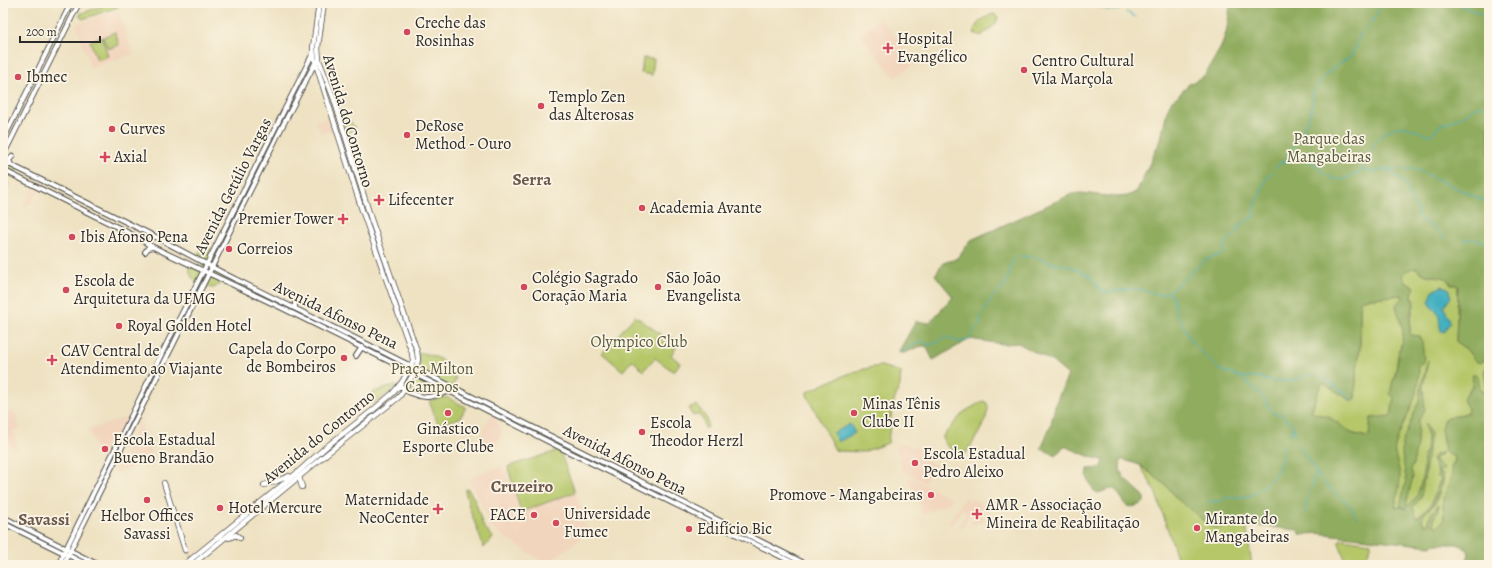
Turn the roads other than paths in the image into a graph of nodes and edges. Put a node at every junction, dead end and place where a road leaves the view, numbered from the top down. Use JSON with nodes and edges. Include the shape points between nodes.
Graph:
{"nodes":[{"id":1,"x":72,"y":3,"type":"edge"},
{"id":2,"x":319,"y":3,"type":"edge"},
{"id":3,"x":324,"y":3,"type":"edge"},
{"id":4,"x":78,"y":5,"type":"edge"},
{"id":5,"x":81,"y":12,"type":"dead end"},
{"id":6,"x":313,"y":53,"type":"junction"},
{"id":7,"x":317,"y":62,"type":"junction"},
{"id":8,"x":30,"y":87,"type":"junction"},
{"id":9,"x":39,"y":88,"type":"junction"},
{"id":10,"x":288,"y":116,"type":"junction"},
{"id":11,"x":280,"y":118,"type":"junction"},
{"id":12,"x":281,"y":129,"type":"junction"},
{"id":13,"x":274,"y":132,"type":"junction"},
{"id":14,"x":3,"y":140,"type":"edge"},
{"id":15,"x":3,"y":156,"type":"edge"},
{"id":16,"x":13,"y":156,"type":"dead end"},
{"id":17,"x":3,"y":161,"type":"edge"},
{"id":18,"x":12,"y":165,"type":"junction"},
{"id":19,"x":3,"y":170,"type":"edge"},
{"id":20,"x":63,"y":185,"type":"dead end"},
{"id":21,"x":59,"y":190,"type":"junction"},
{"id":22,"x":152,"y":247,"type":"junction"},
{"id":23,"x":145,"y":252,"type":"dead end"},
{"id":24,"x":207,"y":264,"type":"junction"},
{"id":25,"x":212,"y":267,"type":"junction"},
{"id":26,"x":204,"y":271,"type":"junction"},
{"id":27,"x":209,"y":273,"type":"junction"},
{"id":28,"x":296,"y":299,"type":"dead end"},
{"id":29,"x":295,"y":308,"type":"junction"},
{"id":30,"x":362,"y":347,"type":"junction"},
{"id":31,"x":356,"y":356,"type":"dead end"},
{"id":32,"x":411,"y":366,"type":"junction"},
{"id":33,"x":408,"y":371,"type":"junction"},
{"id":34,"x":415,"y":371,"type":"junction"},
{"id":35,"x":399,"y":387,"type":"junction"},
{"id":36,"x":404,"y":390,"type":"junction"},
{"id":37,"x":450,"y":391,"type":"junction"},
{"id":38,"x":460,"y":391,"type":"junction"},
{"id":39,"x":137,"y":417,"type":"junction"},
{"id":40,"x":142,"y":418,"type":"dead end"},
{"id":41,"x":299,"y":474,"type":"junction"},
{"id":42,"x":164,"y":483,"type":"dead end"},
{"id":43,"x":264,"y":484,"type":"dead end"},
{"id":44,"x":302,"y":487,"type":"dead end"},
{"id":45,"x":661,"y":491,"type":"junction"},
{"id":46,"x":658,"y":496,"type":"junction"},
{"id":47,"x":3,"y":518,"type":"edge"},
{"id":48,"x":4,"y":524,"type":"edge"},
{"id":49,"x":233,"y":525,"type":"junction"},
{"id":50,"x":240,"y":538,"type":"dead end"},
{"id":51,"x":223,"y":540,"type":"junction"},
{"id":52,"x":185,"y":550,"type":"tunnel mouth"},
{"id":53,"x":67,"y":552,"type":"junction"},
{"id":54,"x":195,"y":564,"type":"edge"},
{"id":55,"x":58,"y":565,"type":"edge"},
{"id":56,"x":63,"y":565,"type":"edge"},
{"id":57,"x":88,"y":565,"type":"edge"},
{"id":58,"x":99,"y":565,"type":"edge"},
{"id":59,"x":184,"y":565,"type":"edge"},
{"id":60,"x":798,"y":565,"type":"edge"},
{"id":61,"x":808,"y":565,"type":"edge"}],
"edges":[{"from":1,"to":8,"type":"main road"},
{"from":2,"to":6,"type":"main road","name":"Avenida do Contorno"},
{"from":3,"to":7,"type":"main road","name":"Avenida do Contorno"},
{"from":4,"to":5,"type":"main road"},
{"from":4,"to":9,"type":"main road"},
{"from":6,"to":7,"type":"main road","name":"Avenida do Contorno"},
{"from":6,"to":11,"type":"main road","name":"Avenida Getúlio Vargas"},
{"from":7,"to":10,"type":"main road","name":"Avenida Getúlio Vargas"},
{"from":7,"to":32,"type":"main road","name":"Avenida do Contorno","via":[[349,170],[412,353]]},
{"from":7,"to":34,"type":"main road","name":"Avenida do Contorno","via":[[334,99],[371,219],[417,352]]},
{"from":8,"to":9,"type":"main road"},
{"from":8,"to":14,"type":"main road"},
{"from":9,"to":15,"type":"main road"},
{"from":10,"to":11,"type":"main road"},
{"from":10,"to":12,"type":"main road","name":"Avenida Getúlio Vargas"},
{"from":11,"to":13,"type":"main road","name":"Avenida Getúlio Vargas"},
{"from":12,"to":13,"type":"main road"},
{"from":12,"to":25,"type":"main road","name":"Avenida Getúlio Vargas"},
{"from":13,"to":24,"type":"main road","name":"Avenida Getúlio Vargas"},
{"from":16,"to":18,"type":"main road","via":[[9,160]]},
{"from":17,"to":18,"type":"main road","name":"Avenida Afonso Pena"},
{"from":18,"to":21,"type":"main road","name":"Avenida Afonso Pena"},
{"from":19,"to":22,"type":"main road","name":"Avenida Afonso Pena"},
{"from":20,"to":21,"type":"main road"},
{"from":21,"to":24,"type":"main road","name":"Avenida Afonso Pena"},
{"from":22,"to":23,"type":"main road"},
{"from":22,"to":26,"type":"main road","name":"Avenida Afonso Pena"},
{"from":24,"to":25,"type":"main road","name":"Avenida Afonso Pena"},
{"from":24,"to":26,"type":"main road","name":"Avenida Getúlio Vargas"},
{"from":25,"to":27,"type":"main road","name":"Avenida Getúlio Vargas"},
{"from":25,"to":29,"type":"main road","name":"Avenida Afonso Pena"},
{"from":26,"to":27,"type":"main road","name":"Avenida Afonso Pena"},
{"from":26,"to":53,"type":"main road","name":"Avenida Getúlio Vargas"},
{"from":27,"to":30,"type":"main road","name":"Avenida Afonso Pena"},
{"from":27,"to":39,"type":"main road","name":"Avenida Getúlio Vargas"},
{"from":28,"to":29,"type":"main road"},
{"from":29,"to":32,"type":"main road","name":"Avenida Afonso Pena"},
{"from":30,"to":31,"type":"main road"},
{"from":30,"to":33,"type":"main road","name":"Avenida Afonso Pena"},
{"from":32,"to":33,"type":"main road","name":"Avenida do Contorno"},
{"from":32,"to":34,"type":"main road","name":"Avenida Afonso Pena"},
{"from":33,"to":34,"type":"main road","name":"Avenida Afonso Pena"},
{"from":33,"to":35,"type":"main road","name":"Avenida do Contorno"},
{"from":34,"to":36,"type":"main road","name":"Avenida do Contorno"},
{"from":34,"to":37,"type":"main road","name":"Avenida Afonso Pena"},
{"from":34,"to":38,"type":"main road","name":"Avenida Afonso Pena"},
{"from":35,"to":36,"type":"main road"},
{"from":35,"to":41,"type":"main road","name":"Avenida do Contorno","via":[[326,447]]},
{"from":36,"to":37,"type":"main road","via":[[426,398]]},
{"from":36,"to":41,"type":"main road","name":"Avenida do Contorno"},
{"from":37,"to":38,"type":"main road"},
{"from":37,"to":46,"type":"main road","name":"Avenida Afonso Pena"},
{"from":38,"to":45,"type":"main road","name":"Avenida Afonso Pena"},
{"from":39,"to":40,"type":"main road"},
{"from":39,"to":53,"type":"main road","name":"Avenida Getúlio Vargas"},
{"from":41,"to":43,"type":"main road"},
{"from":41,"to":44,"type":"main road"},
{"from":41,"to":49,"type":"main road","name":"Avenida do Contorno"},
{"from":41,"to":51,"type":"main road","name":"Avenida do Contorno"},
{"from":42,"to":52,"type":"main road"},
{"from":45,"to":46,"type":"main road"},
{"from":45,"to":61,"type":"main road","name":"Avenida Afonso Pena"},
{"from":46,"to":60,"type":"main road","name":"Avenida Afonso Pena"},
{"from":47,"to":53,"type":"main road"},
{"from":48,"to":53,"type":"main road"},
{"from":49,"to":51,"type":"main road","via":[[231,532]]},
{"from":49,"to":59,"type":"main road","name":"Avenida do Contorno"},
{"from":50,"to":51,"type":"main road","via":[[236,535]]},
{"from":51,"to":54,"type":"main road","name":"Avenida do Contorno"},
{"from":53,"to":55,"type":"main road","name":"Avenida Getúlio Vargas"},
{"from":53,"to":56,"type":"main road","name":"Avenida Getúlio Vargas"},
{"from":53,"to":57,"type":"main road"},
{"from":53,"to":58,"type":"main road"},
{"from":54,"to":59,"type":"main road"}]}
